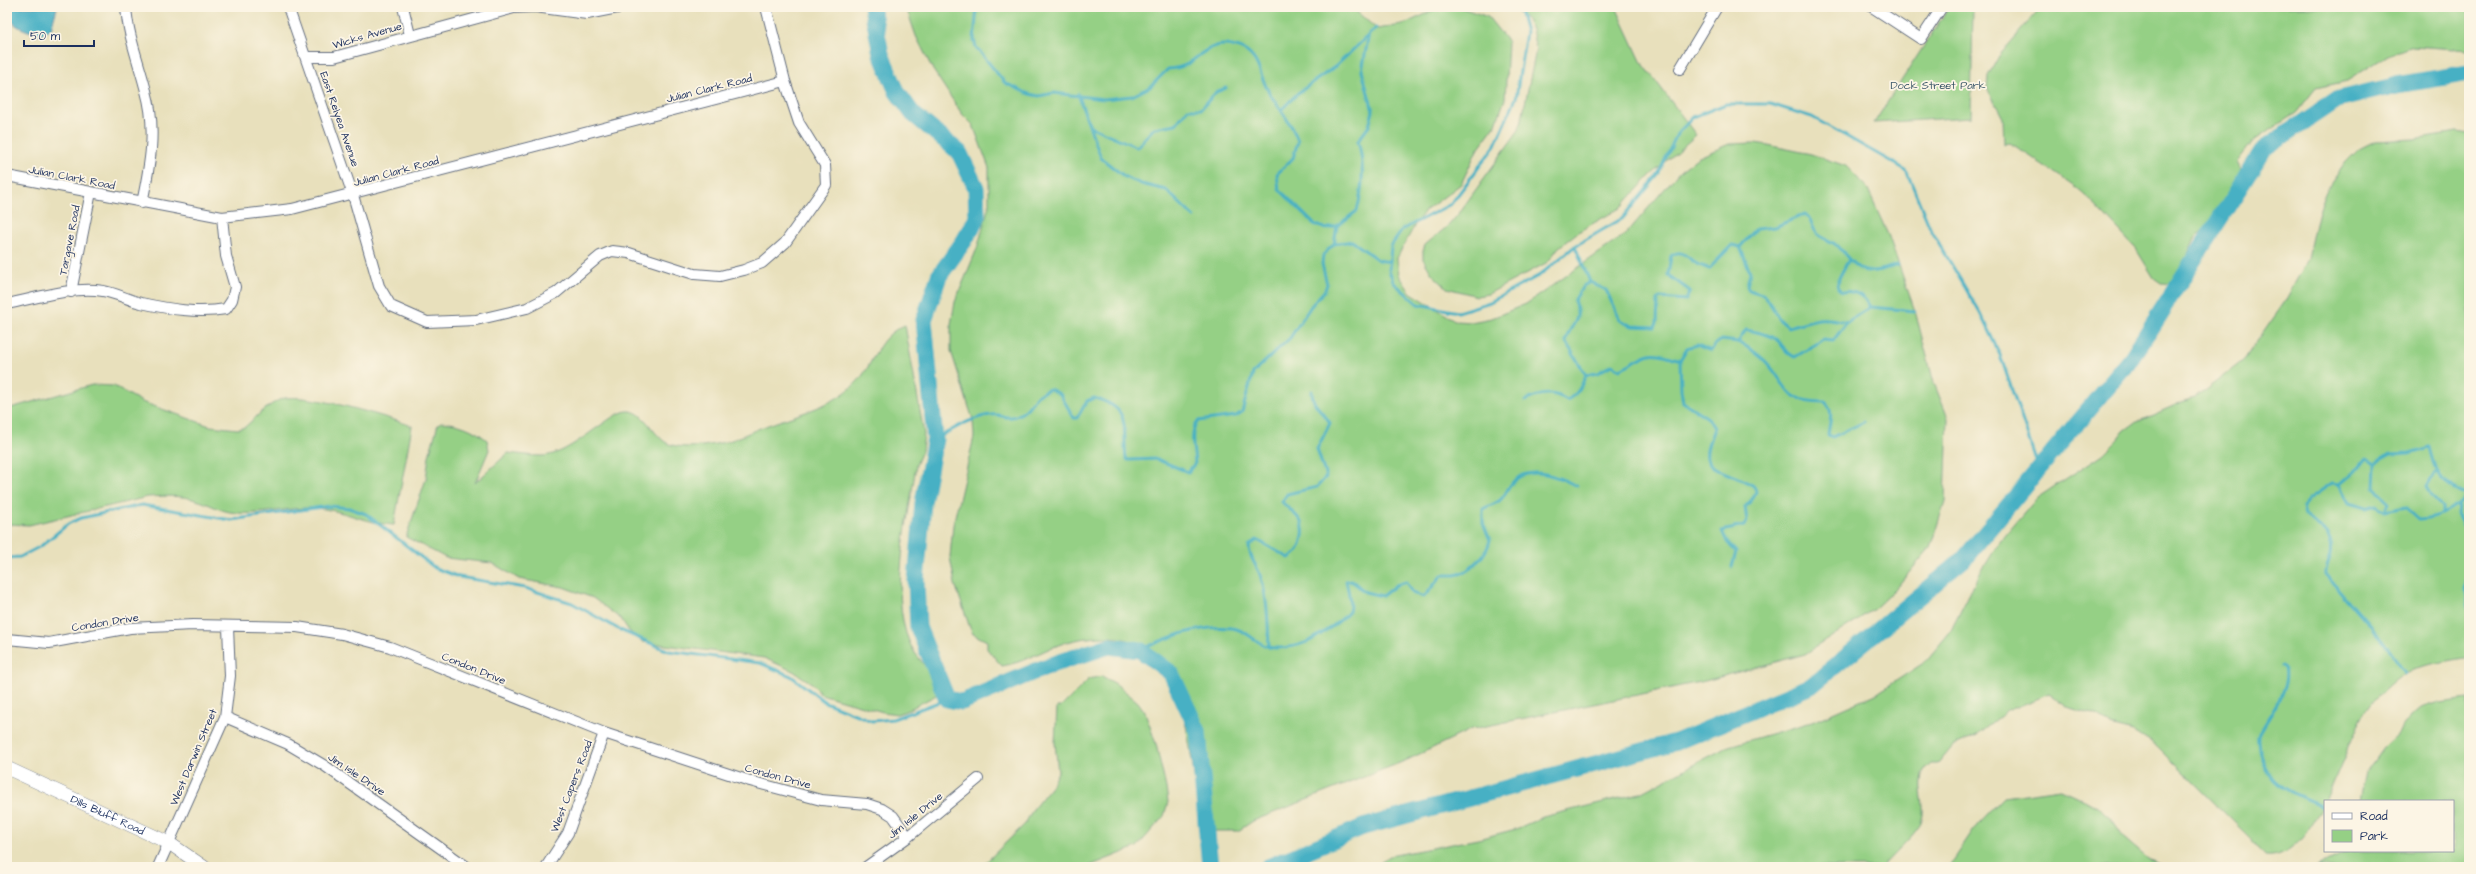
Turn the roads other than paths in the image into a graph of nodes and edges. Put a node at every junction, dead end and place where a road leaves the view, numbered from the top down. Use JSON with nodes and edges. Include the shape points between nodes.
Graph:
{"nodes":[{"id":1,"x":126,"y":7,"type":"edge"},
{"id":2,"x":288,"y":7,"type":"edge"},
{"id":3,"x":403,"y":7,"type":"edge"},
{"id":4,"x":623,"y":7,"type":"edge"},
{"id":5,"x":766,"y":7,"type":"edge"},
{"id":6,"x":1717,"y":7,"type":"edge"},
{"id":7,"x":1872,"y":7,"type":"edge"},
{"id":8,"x":1942,"y":7,"type":"edge"},
{"id":9,"x":410,"y":35,"type":"junction"},
{"id":10,"x":306,"y":57,"type":"junction"},
{"id":11,"x":1680,"y":69,"type":"dead end"},
{"id":12,"x":785,"y":81,"type":"junction"},
{"id":13,"x":7,"y":176,"type":"edge"},
{"id":14,"x":91,"y":192,"type":"junction"},
{"id":15,"x":354,"y":195,"type":"junction"},
{"id":16,"x":142,"y":203,"type":"junction"},
{"id":17,"x":222,"y":216,"type":"junction"},
{"id":18,"x":71,"y":292,"type":"junction"},
{"id":19,"x":7,"y":304,"type":"edge"},
{"id":20,"x":228,"y":627,"type":"junction"},
{"id":21,"x":7,"y":639,"type":"edge"},
{"id":22,"x":225,"y":717,"type":"junction"},
{"id":23,"x":604,"y":733,"type":"junction"},
{"id":24,"x":7,"y":768,"type":"edge"},
{"id":25,"x":978,"y":779,"type":"dead end"},
{"id":26,"x":908,"y":837,"type":"junction"},
{"id":27,"x":169,"y":843,"type":"junction"},
{"id":28,"x":158,"y":867,"type":"edge"},
{"id":29,"x":204,"y":867,"type":"edge"},
{"id":30,"x":467,"y":867,"type":"edge"},
{"id":31,"x":546,"y":867,"type":"edge"},
{"id":32,"x":866,"y":867,"type":"edge"}],
"edges":[{"from":1,"to":16,"type":"street","via":[[134,52],[147,92],[152,125],[152,156]]},
{"from":2,"to":10,"type":"street","name":"East Relyea Avenue"},
{"from":3,"to":9,"type":"street"},
{"from":4,"to":9,"type":"street","name":"Wicks Avenue","via":[[587,14],[535,7],[514,8]]},
{"from":5,"to":12,"type":"street"},
{"from":6,"to":11,"type":"street"},
{"from":7,"to":8,"type":"street","via":[[1921,39]]},
{"from":9,"to":10,"type":"street","name":"Wicks Avenue","via":[[334,57]]},
{"from":10,"to":15,"type":"street","name":"East Relyea Avenue"},
{"from":12,"to":15,"type":"street","name":"Julian Clark Road"},
{"from":12,"to":15,"type":"street","name":"East Relyea Avenue","via":[[799,123],[825,165],[826,185],[784,243],[762,263],[744,270],[720,276],[694,274],[629,253],[612,251],[600,256],[556,293],[527,308],[476,320],[427,322],[391,306],[378,286]]},
{"from":13,"to":14,"type":"street","name":"Julian Clark Road"},
{"from":14,"to":16,"type":"street","name":"Julian Clark Road"},
{"from":14,"to":18,"type":"street","name":"Targave Road"},
{"from":15,"to":17,"type":"street","name":"Julian Clark Road","via":[[292,209]]},
{"from":16,"to":17,"type":"street","name":"Julian Clark Road"},
{"from":17,"to":18,"type":"street","via":[[226,256],[235,287],[232,300],[226,309],[176,310],[141,303],[103,291]]},
{"from":18,"to":19,"type":"street"},
{"from":20,"to":21,"type":"street","name":"Condon Drive","via":[[130,628],[49,644]]},
{"from":20,"to":22,"type":"street","name":"West Darwin Street","via":[[230,676]]},
{"from":20,"to":23,"type":"street","name":"Condon Drive","via":[[297,627],[342,634],[390,647]]},
{"from":22,"to":27,"type":"street","name":"West Darwin Street"},
{"from":22,"to":30,"type":"street","name":"Jim Isle Drive","via":[[288,744],[325,766]]},
{"from":23,"to":26,"type":"street","name":"Condon Drive","via":[[750,781],[821,800],[867,804],[882,808],[893,816]]},
{"from":23,"to":31,"type":"street","name":"West Capers Road","via":[[568,833]]},
{"from":24,"to":27,"type":"street","name":"Dills Bluff Road"},
{"from":25,"to":26,"type":"street","name":"Jim Isle Drive"},
{"from":26,"to":32,"type":"street","name":"Jim Isle Drive"},
{"from":27,"to":28,"type":"street","name":"West Darwin Street"},
{"from":27,"to":29,"type":"street","name":"Dills Bluff Road"}]}
